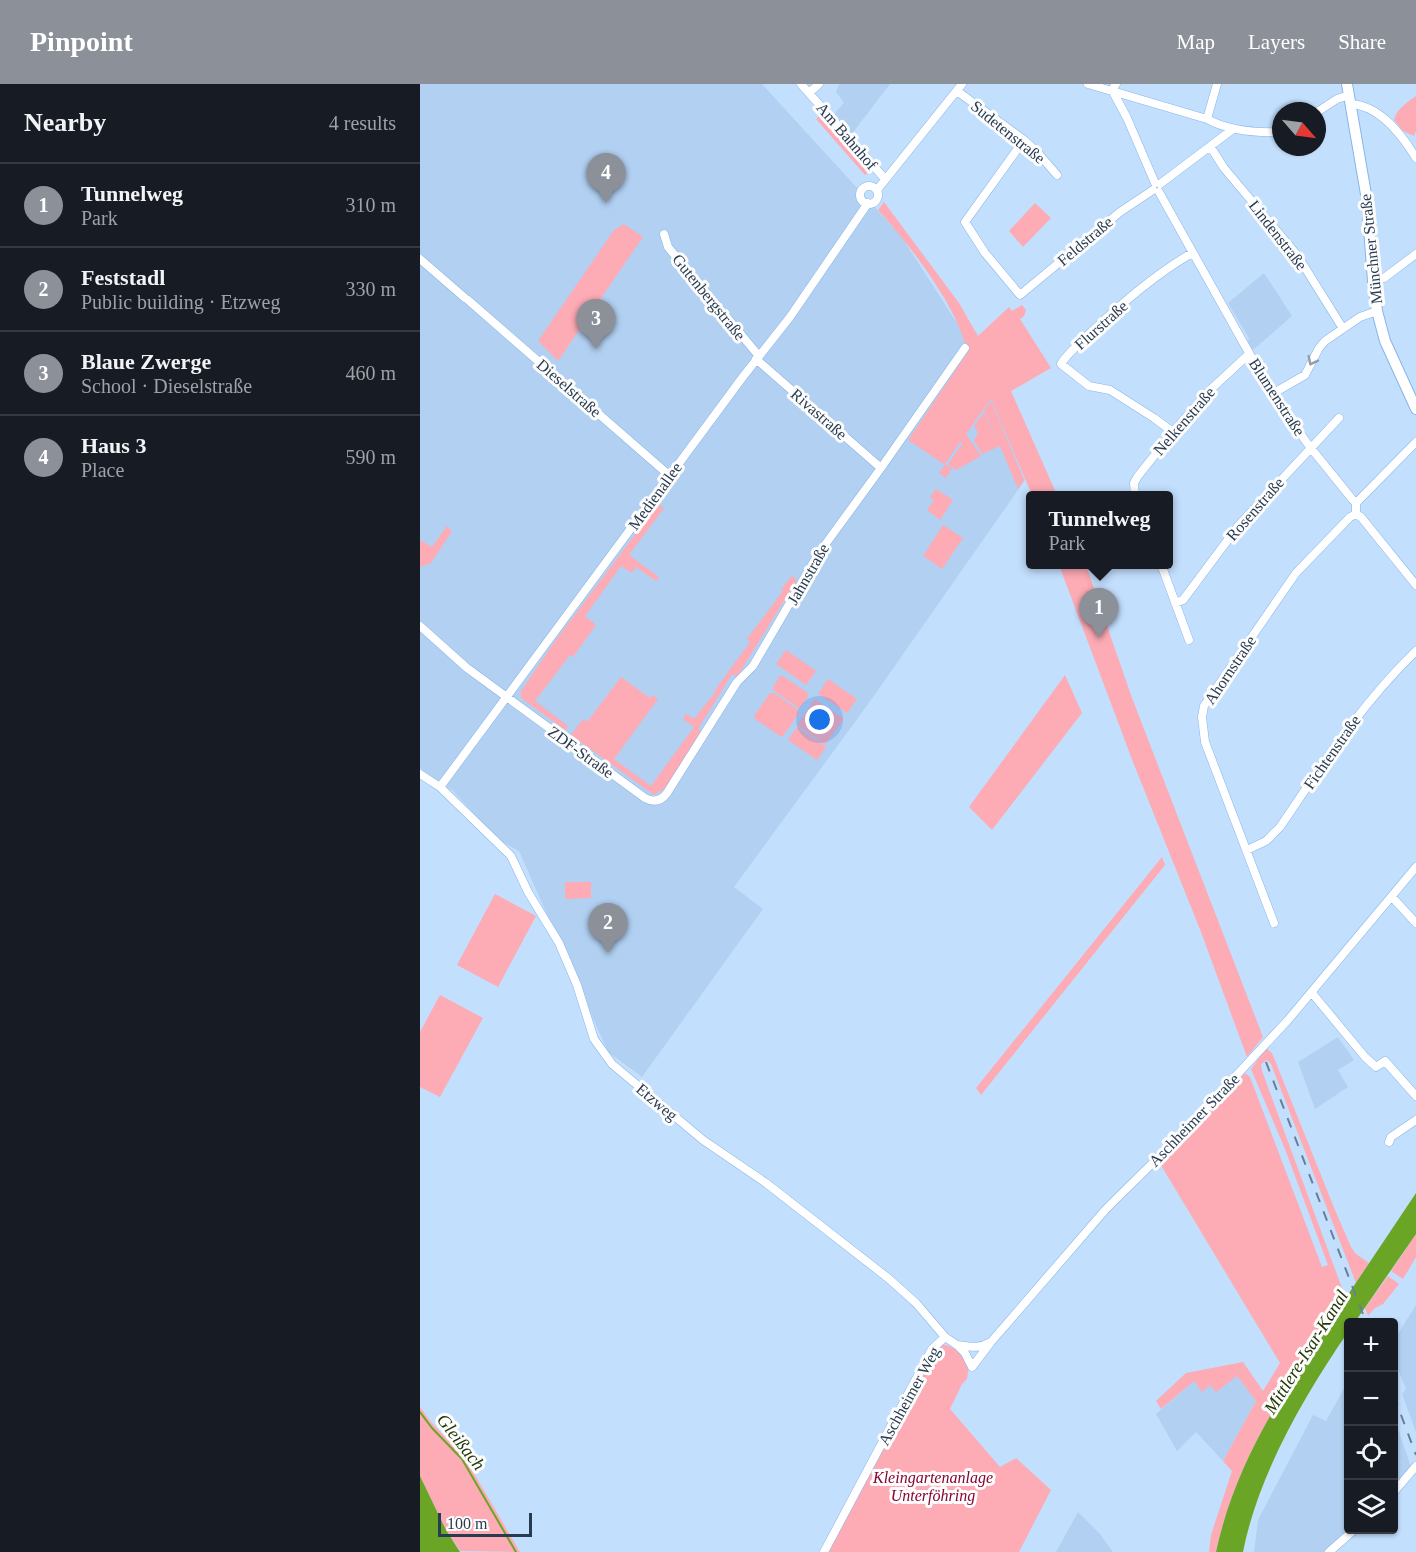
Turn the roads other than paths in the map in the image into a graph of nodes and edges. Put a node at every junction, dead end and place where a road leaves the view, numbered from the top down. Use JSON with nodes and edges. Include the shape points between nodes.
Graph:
{"nodes":[{"id":1,"x":801,"y":84,"type":"edge"},
{"id":2,"x":819,"y":84,"type":"edge"},
{"id":3,"x":1088,"y":84,"type":"edge"},
{"id":4,"x":1217,"y":84,"type":"edge"},
{"id":5,"x":960,"y":87,"type":"edge"},
{"id":6,"x":1114,"y":87,"type":"edge"},
{"id":7,"x":809,"y":93,"type":"junction"},
{"id":8,"x":1349,"y":94,"type":"edge"},
{"id":9,"x":1326,"y":106,"type":"edge"},
{"id":10,"x":1207,"y":119,"type":"junction"},
{"id":11,"x":1216,"y":124,"type":"junction"},
{"id":12,"x":1233,"y":129,"type":"junction"},
{"id":13,"x":1272,"y":132,"type":"edge"},
{"id":14,"x":1024,"y":140,"type":"junction"},
{"id":15,"x":1213,"y":143,"type":"junction"},
{"id":16,"x":1416,"y":158,"type":"edge"},
{"id":17,"x":1057,"y":175,"type":"dead end"},
{"id":18,"x":885,"y":179,"type":"junction"},
{"id":19,"x":1157,"y":187,"type":"junction"},
{"id":20,"x":877,"y":190,"type":"junction"},
{"id":21,"x":868,"y":203,"type":"junction"},
{"id":22,"x":664,"y":234,"type":"dead end"},
{"id":23,"x":1192,"y":253,"type":"junction"},
{"id":24,"x":1416,"y":254,"type":"edge"},
{"id":25,"x":420,"y":259,"type":"edge"},
{"id":26,"x":1373,"y":281,"type":"junction"},
{"id":27,"x":1377,"y":311,"type":"junction"},
{"id":28,"x":1342,"y":327,"type":"junction"},
{"id":29,"x":965,"y":348,"type":"dead end"},
{"id":30,"x":1249,"y":354,"type":"junction"},
{"id":31,"x":758,"y":358,"type":"junction"},
{"id":32,"x":1272,"y":393,"type":"junction"},
{"id":33,"x":1416,"y":409,"type":"edge"},
{"id":34,"x":1339,"y":418,"type":"dead end"},
{"id":35,"x":1173,"y":432,"type":"junction"},
{"id":36,"x":1416,"y":442,"type":"edge"},
{"id":37,"x":1310,"y":447,"type":"junction"},
{"id":38,"x":881,"y":468,"type":"junction"},
{"id":39,"x":670,"y":476,"type":"junction"},
{"id":40,"x":1135,"y":491,"type":"edge"},
{"id":41,"x":1356,"y":502,"type":"junction"},
{"id":42,"x":1356,"y":514,"type":"junction"},
{"id":43,"x":1163,"y":569,"type":"edge"},
{"id":44,"x":1416,"y":585,"type":"edge"},
{"id":45,"x":1176,"y":603,"type":"junction"},
{"id":46,"x":420,"y":626,"type":"edge"},
{"id":47,"x":1189,"y":640,"type":"dead end"},
{"id":48,"x":1416,"y":651,"type":"edge"},
{"id":49,"x":507,"y":697,"type":"junction"},
{"id":50,"x":420,"y":774,"type":"edge"},
{"id":51,"x":440,"y":787,"type":"junction"},
{"id":52,"x":657,"y":801,"type":"joint"},
{"id":53,"x":1247,"y":850,"type":"junction"},
{"id":54,"x":1416,"y":867,"type":"edge"},
{"id":55,"x":1392,"y":897,"type":"junction"},
{"id":56,"x":1274,"y":923,"type":"dead end"},
{"id":57,"x":1416,"y":923,"type":"edge"},
{"id":58,"x":1312,"y":993,"type":"junction"},
{"id":59,"x":1416,"y":1096,"type":"edge"},
{"id":60,"x":1416,"y":1120,"type":"edge"},
{"id":61,"x":1389,"y":1142,"type":"dead end"},
{"id":62,"x":945,"y":1337,"type":"junction"},
{"id":63,"x":992,"y":1342,"type":"junction"},
{"id":64,"x":957,"y":1344,"type":"junction"},
{"id":65,"x":972,"y":1367,"type":"joint"},
{"id":66,"x":1416,"y":1466,"type":"edge"},
{"id":67,"x":1398,"y":1487,"type":"edge"},
{"id":68,"x":1349,"y":1534,"type":"edge"},
{"id":69,"x":824,"y":1552,"type":"edge"},
{"id":70,"x":1329,"y":1552,"type":"edge"}],
"edges":[{"from":1,"to":7,"type":"street","name":"Am Bahnhof"},
{"from":2,"to":7,"type":"street","name":"Am Bahnhof"},
{"from":3,"to":6,"type":"street"},
{"from":4,"to":10,"type":"street"},
{"from":5,"to":14,"type":"street","name":"Sudetenstraße"},
{"from":5,"to":18,"type":"street"},
{"from":6,"to":10,"type":"street"},
{"from":6,"to":19,"type":"street","name":"Blumenstraße"},
{"from":7,"to":18,"type":"street","name":"Am Bahnhof"},
{"from":8,"to":9,"type":"street"},
{"from":8,"to":16,"type":"street","via":[[1382,117]]},
{"from":8,"to":26,"type":"main road","name":"Münchner Straße","via":[[1367,200]]},
{"from":10,"to":11,"type":"street"},
{"from":11,"to":12,"type":"street"},
{"from":11,"to":15,"type":"street"},
{"from":12,"to":13,"type":"street"},
{"from":12,"to":15,"type":"street","name":"Feldstraße"},
{"from":14,"to":17,"type":"street","name":"Sudetenstraße"},
{"from":14,"to":19,"type":"street","name":"Feldstraße","via":[[965,222],[985,254],[1020,295],[1120,212]]},
{"from":15,"to":19,"type":"street","name":"Feldstraße"},
{"from":15,"to":28,"type":"street","name":"Lindenstraße","via":[[1224,168],[1297,255]]},
{"from":18,"to":20,"type":"street"},
{"from":19,"to":23,"type":"street","name":"Blumenstraße"},
{"from":20,"to":21,"type":"street","via":[[876,200]]},
{"from":20,"to":21,"type":"street","via":[[869,186],[861,190],[861,198]]},
{"from":21,"to":31,"type":"street","name":"Medienallee"},
{"from":22,"to":31,"type":"street","name":"Gutenbergstraße","via":[[668,247]]},
{"from":23,"to":30,"type":"street","name":"Blumenstraße"},
{"from":23,"to":35,"type":"street","name":"Flurstraße","via":[[1108,315],[1061,364],[1089,386],[1110,390]]},
{"from":24,"to":26,"type":"street","via":[[1384,278]]},
{"from":25,"to":39,"type":"street","name":"Dieselstraße"},
{"from":26,"to":27,"type":"main road","name":"Münchner Straße"},
{"from":27,"to":28,"type":"street"},
{"from":27,"to":33,"type":"main road","name":"Münchner Straße","via":[[1385,341]]},
{"from":28,"to":32,"type":"street","one_way":true,"via":[[1319,348],[1305,375]]},
{"from":29,"to":38,"type":"street","name":"Jahnstraße"},
{"from":30,"to":32,"type":"street","name":"Blumenstraße"},
{"from":30,"to":35,"type":"street","name":"Nelkenstraße"},
{"from":31,"to":38,"type":"street","name":"Rivastraße"},
{"from":31,"to":39,"type":"street","name":"Medienallee"},
{"from":32,"to":37,"type":"street","name":"Blumenstraße"},
{"from":34,"to":37,"type":"street","name":"Rosenstraße"},
{"from":35,"to":40,"type":"street","name":"Nelkenstraße","via":[[1138,476]]},
{"from":36,"to":41,"type":"street"},
{"from":37,"to":41,"type":"street","name":"Blumenstraße"},
{"from":37,"to":45,"type":"street","name":"Rosenstraße","via":[[1239,525]]},
{"from":38,"to":52,"type":"street","name":"Jahnstraße","via":[[819,552],[753,666],[737,682],[667,793]]},
{"from":39,"to":49,"type":"street","name":"Medienallee"},
{"from":41,"to":42,"type":"street"},
{"from":42,"to":44,"type":"street"},
{"from":42,"to":53,"type":"street","name":"Ahornstraße","via":[[1296,573],[1204,706],[1205,742]]},
{"from":43,"to":45,"type":"street"},
{"from":45,"to":47,"type":"street"},
{"from":46,"to":49,"type":"street","name":"ZDF-Straße","via":[[452,656]]},
{"from":48,"to":53,"type":"street","name":"Fichtenstraße","via":[[1369,700],[1280,827],[1266,841]]},
{"from":49,"to":51,"type":"street","name":"Medienallee"},
{"from":49,"to":52,"type":"street","name":"ZDF-Straße","via":[[640,795]]},
{"from":50,"to":51,"type":"street","name":"Etzweg"},
{"from":51,"to":62,"type":"street","name":"Etzweg","via":[[511,856],[559,943],[594,1039],[612,1064],[703,1140],[766,1183],[888,1278]]},
{"from":53,"to":56,"type":"street","name":"Ahornstraße"},
{"from":54,"to":55,"type":"street","name":"Aschheimer Straße"},
{"from":55,"to":57,"type":"street"},
{"from":55,"to":58,"type":"street","name":"Aschheimer Straße"},
{"from":58,"to":59,"type":"street","via":[[1365,1058],[1376,1067],[1385,1061]]},
{"from":58,"to":63,"type":"street","name":"Aschheimer Straße","via":[[1106,1209]]},
{"from":60,"to":61,"type":"street"},
{"from":62,"to":64,"type":"street","name":"Etzweg"},
{"from":62,"to":69,"type":"street","name":"Aschheimer Weg","via":[[932,1349]]},
{"from":63,"to":64,"type":"street","via":[[975,1348]]},
{"from":63,"to":65,"type":"street","name":"Aschheimer Straße"},
{"from":64,"to":65,"type":"street","name":"Etzweg"},
{"from":66,"to":67,"type":"street"},
{"from":68,"to":70,"type":"street"}]}
